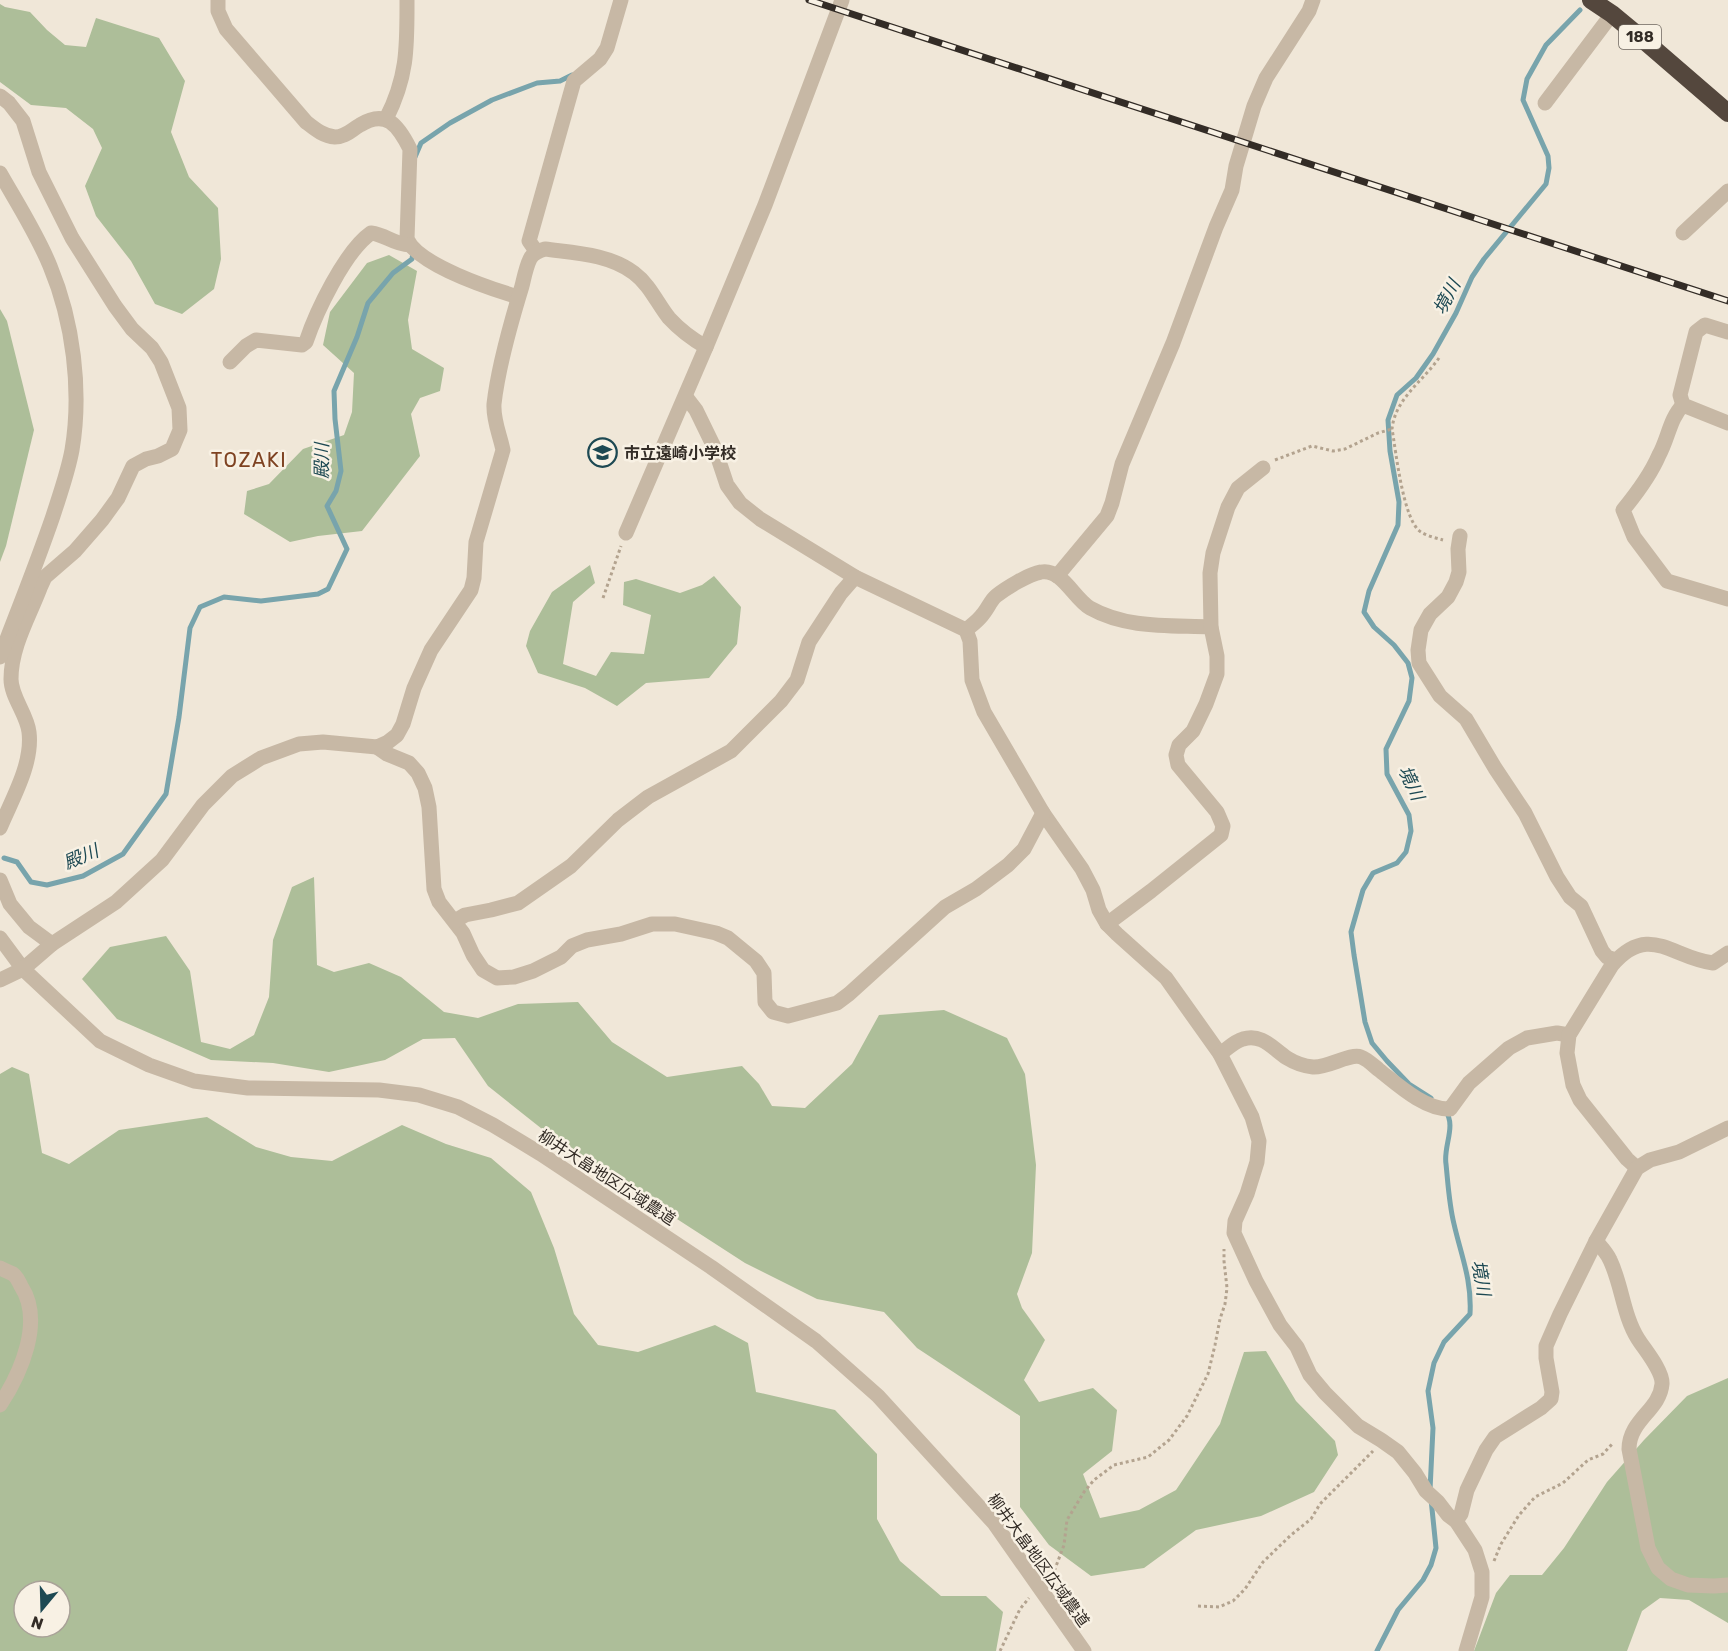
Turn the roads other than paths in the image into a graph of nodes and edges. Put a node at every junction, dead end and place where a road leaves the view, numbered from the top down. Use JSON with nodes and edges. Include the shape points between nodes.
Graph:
{"nodes":[{"id":1,"x":218,"y":0,"type":"edge"},
{"id":2,"x":407,"y":0,"type":"edge"},
{"id":3,"x":621,"y":0,"type":"edge"},
{"id":4,"x":842,"y":0,"type":"edge"},
{"id":5,"x":1314,"y":0,"type":"edge"},
{"id":6,"x":1591,"y":0,"type":"edge"},
{"id":7,"x":1612,"y":14,"type":"junction"},
{"id":8,"x":1686,"y":78,"type":"junction"},
{"id":9,"x":0,"y":96,"type":"edge"},
{"id":10,"x":1545,"y":103,"type":"dead end"},
{"id":11,"x":1728,"y":113,"type":"edge"},
{"id":12,"x":386,"y":119,"type":"junction"},
{"id":13,"x":1728,"y":122,"type":"edge"},
{"id":14,"x":0,"y":173,"type":"edge"},
{"id":15,"x":1728,"y":191,"type":"edge"},
{"id":16,"x":1683,"y":233,"type":"dead end"},
{"id":17,"x":410,"y":245,"type":"junction"},
{"id":18,"x":536,"y":251,"type":"junction"},
{"id":19,"x":518,"y":297,"type":"junction"},
{"id":20,"x":1728,"y":332,"type":"edge"},
{"id":21,"x":706,"y":347,"type":"junction"},
{"id":22,"x":230,"y":362,"type":"dead end"},
{"id":23,"x":686,"y":397,"type":"junction"},
{"id":24,"x":1683,"y":405,"type":"junction"},
{"id":25,"x":1728,"y":423,"type":"edge"},
{"id":26,"x":1263,"y":468,"type":"road end"},
{"id":27,"x":626,"y":533,"type":"road end"},
{"id":28,"x":1460,"y":540,"type":"road end"},
{"id":29,"x":1057,"y":576,"type":"junction"},
{"id":30,"x":855,"y":577,"type":"junction"},
{"id":31,"x":1728,"y":599,"type":"edge"},
{"id":32,"x":1211,"y":627,"type":"junction"},
{"id":33,"x":966,"y":630,"type":"junction"},
{"id":34,"x":0,"y":657,"type":"edge"},
{"id":35,"x":377,"y":747,"type":"junction"},
{"id":36,"x":1043,"y":813,"type":"junction"},
{"id":37,"x":0,"y":828,"type":"edge"},
{"id":38,"x":0,"y":880,"type":"edge"},
{"id":39,"x":455,"y":921,"type":"junction"},
{"id":40,"x":1107,"y":924,"type":"junction"},
{"id":41,"x":0,"y":938,"type":"edge"},
{"id":42,"x":52,"y":944,"type":"junction"},
{"id":43,"x":1728,"y":953,"type":"edge"},
{"id":44,"x":1616,"y":960,"type":"junction"},
{"id":45,"x":23,"y":969,"type":"junction"},
{"id":46,"x":0,"y":980,"type":"edge"},
{"id":47,"x":1569,"y":1035,"type":"junction"},
{"id":48,"x":1220,"y":1054,"type":"junction"},
{"id":49,"x":1728,"y":1128,"type":"edge"},
{"id":50,"x":1637,"y":1168,"type":"junction"},
{"id":51,"x":1596,"y":1241,"type":"junction"},
{"id":52,"x":0,"y":1268,"type":"edge"},
{"id":53,"x":0,"y":1406,"type":"edge"},
{"id":54,"x":1456,"y":1521,"type":"junction"},
{"id":55,"x":1728,"y":1585,"type":"edge"},
{"id":56,"x":1084,"y":1651,"type":"edge"},
{"id":57,"x":1466,"y":1651,"type":"edge"}],
"edges":[{"from":1,"to":12,"type":"street","via":[[226,29],[306,122],[322,134],[346,136],[373,119]]},
{"from":2,"to":12,"type":"street","via":[[407,53]]},
{"from":3,"to":18,"type":"street","via":[[604,53],[574,81],[529,241]]},
{"from":4,"to":21,"type":"street","via":[[765,205]]},
{"from":5,"to":29,"type":"street","via":[[1266,78],[1254,106],[1232,190],[1122,465],[1107,516]]},
{"from":6,"to":7,"type":"highway","number":"188"},
{"from":7,"to":8,"type":"highway","number":"188"},
{"from":7,"to":10,"type":"street"},
{"from":8,"to":11,"type":"highway","number":"188"},
{"from":8,"to":13,"type":"highway","number":"188"},
{"from":9,"to":37,"type":"street","via":[[23,121],[39,172],[72,238],[115,306],[161,362],[179,408],[180,430],[172,449],[133,466],[102,520],[45,577],[40,588],[14,652],[11,682],[29,731],[28,753]]},
{"from":12,"to":17,"type":"street","via":[[394,124],[410,149]]},
{"from":14,"to":34,"type":"street","via":[[50,265],[65,306],[75,360],[76,410],[64,484]]},
{"from":15,"to":16,"type":"street"},
{"from":17,"to":19,"type":"street","via":[[451,271]]},
{"from":17,"to":22,"type":"street","via":[[371,233],[345,263],[314,318],[306,342],[302,345],[256,340]]},
{"from":18,"to":19,"type":"street"},
{"from":18,"to":21,"type":"street","via":[[599,257],[634,273],[688,337]]},
{"from":19,"to":35,"type":"street","via":[[494,405],[503,450],[476,542],[471,590],[431,650],[404,724],[397,735]]},
{"from":20,"to":24,"type":"street","via":[[1705,325],[1696,332],[1680,395]]},
{"from":21,"to":23,"type":"street"},
{"from":23,"to":27,"type":"street"},
{"from":23,"to":30,"type":"street","via":[[715,449],[727,485],[740,503]]},
{"from":24,"to":25,"type":"street"},
{"from":24,"to":31,"type":"street","via":[[1676,412],[1647,478],[1623,510],[1634,537],[1666,581]]},
{"from":26,"to":32,"type":"street","via":[[1238,488],[1216,543],[1210,573]]},
{"from":28,"to":44,"type":"street","via":[[1456,582],[1421,630],[1419,663],[1440,696],[1466,719],[1525,813],[1557,877],[1581,906],[1602,951]]},
{"from":29,"to":32,"type":"street","via":[[1082,603],[1121,621]]},
{"from":29,"to":33,"type":"street","via":[[1043,571],[995,596],[982,616]]},
{"from":30,"to":33,"type":"street"},
{"from":30,"to":39,"type":"street","via":[[812,636],[797,680],[731,751],[648,797],[571,866],[518,903],[465,915]]},
{"from":32,"to":40,"type":"street","via":[[1217,674],[1193,731],[1176,755],[1178,765],[1217,812],[1223,826],[1221,835]]},
{"from":33,"to":36,"type":"street","via":[[972,680],[984,712]]},
{"from":35,"to":39,"type":"street","via":[[409,763],[425,788],[435,889],[439,902]]},
{"from":35,"to":42,"type":"street","via":[[299,744],[261,758],[232,776],[203,805],[162,860],[116,902]]},
{"from":36,"to":39,"type":"street","via":[[1024,849],[1008,865],[945,907],[849,994],[837,1003],[788,1016],[773,1012],[765,1002],[764,973],[756,961],[716,933],[675,924],[652,924],[587,940],[533,971],[497,978],[483,970]]},
{"from":36,"to":40,"type":"street","via":[[1082,869]]},
{"from":38,"to":42,"type":"street","via":[[10,904],[29,927]]},
{"from":40,"to":48,"type":"street","via":[[1166,978]]},
{"from":41,"to":45,"type":"street","name":"柳井大畠地区広域農道"},
{"from":42,"to":45,"type":"street"},
{"from":43,"to":44,"type":"street","via":[[1713,963],[1650,943]]},
{"from":44,"to":47,"type":"street"},
{"from":45,"to":46,"type":"street"},
{"from":45,"to":56,"type":"street","name":"柳井大畠地区広域農道","via":[[100,1041],[149,1065],[194,1081],[248,1088],[379,1090],[419,1095],[458,1107],[541,1154],[816,1341],[878,1396],[994,1523]]},
{"from":47,"to":48,"type":"street","via":[[1527,1038],[1509,1048],[1469,1083],[1450,1109],[1440,1110],[1402,1089],[1362,1057],[1353,1055],[1317,1068],[1303,1066],[1255,1037],[1243,1039]]},
{"from":47,"to":50,"type":"street","via":[[1567,1053],[1580,1100]]},
{"from":48,"to":54,"type":"street","via":[[1252,1117],[1259,1142],[1257,1162],[1234,1233],[1261,1290],[1297,1347],[1310,1376],[1324,1393],[1358,1426],[1398,1452],[1426,1491]]},
{"from":49,"to":50,"type":"street"},
{"from":50,"to":51,"type":"street"},
{"from":51,"to":54,"type":"street","via":[[1546,1346],[1551,1399],[1495,1437],[1467,1490]]},
{"from":51,"to":55,"type":"street","via":[[1610,1259],[1627,1314],[1662,1383],[1657,1399],[1629,1438],[1648,1548],[1658,1568],[1671,1579],[1688,1585]]},
{"from":52,"to":53,"type":"street","via":[[15,1275],[27,1295],[32,1316],[27,1349]]},
{"from":54,"to":57,"type":"street","via":[[1475,1550],[1482,1572],[1482,1597]]}]}
